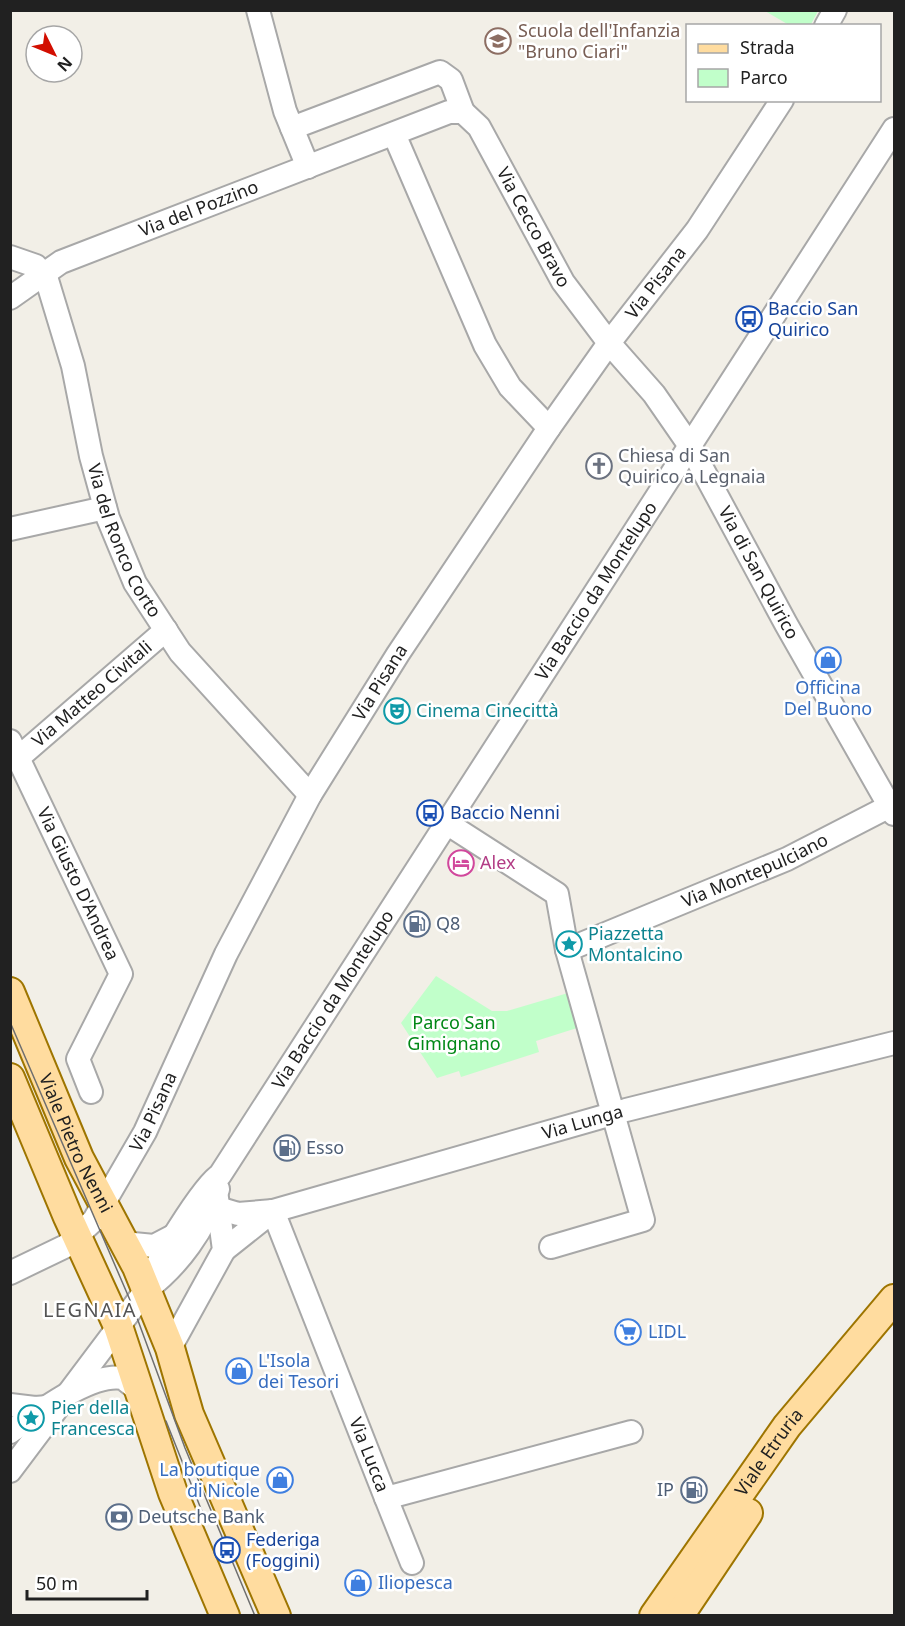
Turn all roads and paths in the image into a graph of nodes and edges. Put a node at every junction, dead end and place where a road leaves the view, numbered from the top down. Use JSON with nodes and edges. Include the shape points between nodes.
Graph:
{"nodes":[{"id":1,"x":258,"y":10,"type":"edge"},
{"id":2,"x":835,"y":10,"type":"edge"},
{"id":3,"x":827,"y":24,"type":"edge"},
{"id":4,"x":781,"y":102,"type":"edge"},
{"id":5,"x":463,"y":111,"type":"junction"},
{"id":6,"x":292,"y":128,"type":"junction"},
{"id":7,"x":894,"y":129,"type":"edge"},
{"id":8,"x":394,"y":134,"type":"junction"},
{"id":9,"x":308,"y":167,"type":"junction"},
{"id":10,"x":10,"y":257,"type":"edge"},
{"id":11,"x":44,"y":273,"type":"junction"},
{"id":12,"x":10,"y":298,"type":"edge"},
{"id":13,"x":609,"y":343,"type":"junction"},
{"id":14,"x":549,"y":428,"type":"junction"},
{"id":15,"x":690,"y":446,"type":"junction"},
{"id":16,"x":105,"y":508,"type":"junction"},
{"id":17,"x":10,"y":529,"type":"edge"},
{"id":18,"x":166,"y":630,"type":"junction"},
{"id":19,"x":14,"y":750,"type":"edge"},
{"id":20,"x":310,"y":795,"type":"junction"},
{"id":21,"x":892,"y":810,"type":"edge"},
{"id":22,"x":446,"y":822,"type":"junction"},
{"id":23,"x":567,"y":950,"type":"junction"},
{"id":24,"x":10,"y":992,"type":"edge"},
{"id":25,"x":894,"y":1043,"type":"edge"},
{"id":26,"x":10,"y":1078,"type":"edge"},
{"id":27,"x":91,"y":1092,"type":"dead end"},
{"id":28,"x":614,"y":1113,"type":"junction"},
{"id":29,"x":218,"y":1192,"type":"junction"},
{"id":30,"x":103,"y":1206,"type":"junction"},
{"id":31,"x":273,"y":1211,"type":"junction"},
{"id":32,"x":77,"y":1237,"type":"junction"},
{"id":33,"x":123,"y":1243,"type":"junction"},
{"id":34,"x":181,"y":1243,"type":"junction"},
{"id":35,"x":551,"y":1247,"type":"dead end"},
{"id":36,"x":224,"y":1250,"type":"junction"},
{"id":37,"x":10,"y":1273,"type":"edge"},
{"id":38,"x":147,"y":1290,"type":"junction"},
{"id":39,"x":894,"y":1299,"type":"edge"},
{"id":40,"x":118,"y":1326,"type":"junction"},
{"id":41,"x":894,"y":1326,"type":"edge"},
{"id":42,"x":170,"y":1348,"type":"junction"},
{"id":43,"x":142,"y":1393,"type":"junction"},
{"id":44,"x":68,"y":1395,"type":"junction"},
{"id":45,"x":10,"y":1405,"type":"edge"},
{"id":46,"x":48,"y":1407,"type":"junction"},
{"id":47,"x":10,"y":1432,"type":"edge"},
{"id":48,"x":631,"y":1432,"type":"dead end"},
{"id":49,"x":794,"y":1432,"type":"junction"},
{"id":50,"x":10,"y":1471,"type":"edge"},
{"id":51,"x":386,"y":1498,"type":"junction"},
{"id":52,"x":724,"y":1549,"type":"junction"},
{"id":53,"x":412,"y":1563,"type":"dead end"},
{"id":54,"x":225,"y":1616,"type":"edge"},
{"id":55,"x":276,"y":1616,"type":"edge"},
{"id":56,"x":654,"y":1616,"type":"edge"},
{"id":57,"x":679,"y":1616,"type":"edge"},
{"id":58,"x":691,"y":1616,"type":"edge"}],
"edges":[{"from":1,"to":6,"type":"street"},
{"from":2,"to":3,"type":"street"},
{"from":4,"to":13,"type":"street","name":"Via Pisana","via":[[679,256]]},
{"from":5,"to":6,"type":"street","name":"Via Cecco Bravo","via":[[451,80],[440,72]]},
{"from":5,"to":8,"type":"street","name":"Via del Pozzino","via":[[449,112]]},
{"from":5,"to":13,"type":"street","name":"Via Cecco Bravo","via":[[479,127],[563,282]]},
{"from":6,"to":9,"type":"street"},
{"from":7,"to":15,"type":"street","name":"Via Baccio da Montelupo"},
{"from":8,"to":9,"type":"street","name":"Via del Pozzino"},
{"from":8,"to":14,"type":"street","via":[[485,345],[510,387]]},
{"from":9,"to":11,"type":"street","name":"Via del Pozzino","via":[[61,262]]},
{"from":10,"to":11,"type":"street"},
{"from":11,"to":12,"type":"street","name":"Via del Pozzino"},
{"from":11,"to":16,"type":"street","name":"Via del Ronco Corto","via":[[73,366]]},
{"from":13,"to":14,"type":"street","name":"Via Pisana"},
{"from":13,"to":15,"type":"street","name":"Via di San Quirico","via":[[654,394]]},
{"from":14,"to":20,"type":"street","name":"Via Pisana","via":[[393,662]]},
{"from":15,"to":21,"type":"street","name":"Via di San Quirico"},
{"from":15,"to":22,"type":"street","name":"Via Baccio da Montelupo"},
{"from":16,"to":17,"type":"street"},
{"from":16,"to":18,"type":"street","name":"Via del Ronco Corto","via":[[135,583]]},
{"from":18,"to":19,"type":"street","name":"Via Matteo Civitali"},
{"from":18,"to":20,"type":"street","name":"Via del Ronco Corto","via":[[217,695]]},
{"from":19,"to":27,"type":"street","name":"Via Giusto D'Andrea","via":[[121,974],[78,1059]]},
{"from":20,"to":30,"type":"street","name":"Via Pisana","via":[[226,954],[145,1132]]},
{"from":21,"to":23,"type":"street","name":"Via Montepulciano","via":[[787,859]]},
{"from":22,"to":23,"type":"street","via":[[557,894]]},
{"from":22,"to":29,"type":"street","name":"Via Baccio da Montelupo"},
{"from":23,"to":28,"type":"street"},
{"from":24,"to":30,"type":"main road","name":"Viale Pietro Nenni"},
{"from":25,"to":28,"type":"street","name":"Via Lunga"},
{"from":26,"to":32,"type":"main road","name":"Viale Pietro Nenni"},
{"from":28,"to":31,"type":"street","name":"Via Lunga"},
{"from":28,"to":35,"type":"street","via":[[643,1220]]},
{"from":29,"to":31,"type":"street","name":"Via Lunga","via":[[238,1214]]},
{"from":29,"to":34,"type":"street","name":"Via Baccio da Montelupo","via":[[197,1197]]},
{"from":29,"to":36,"type":"street"},
{"from":30,"to":32,"type":"street","name":"Via Pisana"},
{"from":30,"to":33,"type":"main road","name":"Viale Pietro Nenni"},
{"from":31,"to":36,"type":"street","name":"Via Lunga"},
{"from":31,"to":51,"type":"street","name":"Via Lucca"},
{"from":32,"to":37,"type":"street","name":"Via Pisana"},
{"from":32,"to":40,"type":"main road","name":"Viale Pietro Nenni"},
{"from":33,"to":34,"type":"street"},
{"from":33,"to":38,"type":"main road","name":"Viale Pietro Nenni"},
{"from":34,"to":36,"type":"street"},
{"from":34,"to":38,"type":"street","name":"Via Baccio da Montelupo","via":[[152,1275]]},
{"from":36,"to":42,"type":"street"},
{"from":38,"to":40,"type":"street","name":"Via Baccio da Montelupo"},
{"from":38,"to":42,"type":"main road","name":"Viale Pietro Nenni"},
{"from":39,"to":49,"type":"main road","name":"Viale Etruria"},
{"from":40,"to":43,"type":"main road","name":"Viale Pietro Nenni"},
{"from":40,"to":44,"type":"street","name":"Via Baccio da Montelupo"},
{"from":41,"to":49,"type":"main road","name":"Viale Etruria"},
{"from":42,"to":55,"type":"main road","name":"Viale Pietro Nenni","via":[[189,1414]]},
{"from":43,"to":44,"type":"street","via":[[128,1380],[116,1377],[93,1382]]},
{"from":43,"to":54,"type":"main road","name":"Viale Pietro Nenni","via":[[173,1493]]},
{"from":44,"to":46,"type":"street"},
{"from":44,"to":50,"type":"street","name":"Via Baccio da Montelupo"},
{"from":45,"to":46,"type":"street"},
{"from":46,"to":47,"type":"street"},
{"from":48,"to":51,"type":"street","name":"Via Lucca"},
{"from":49,"to":52,"type":"main road","name":"Viale Etruria"},
{"from":49,"to":56,"type":"main road","name":"Viale Etruria"},
{"from":51,"to":53,"type":"street"},
{"from":52,"to":57,"type":"main road","name":"Viale Etruria"},
{"from":52,"to":58,"type":"main road","name":"Viale Etruria"}]}
